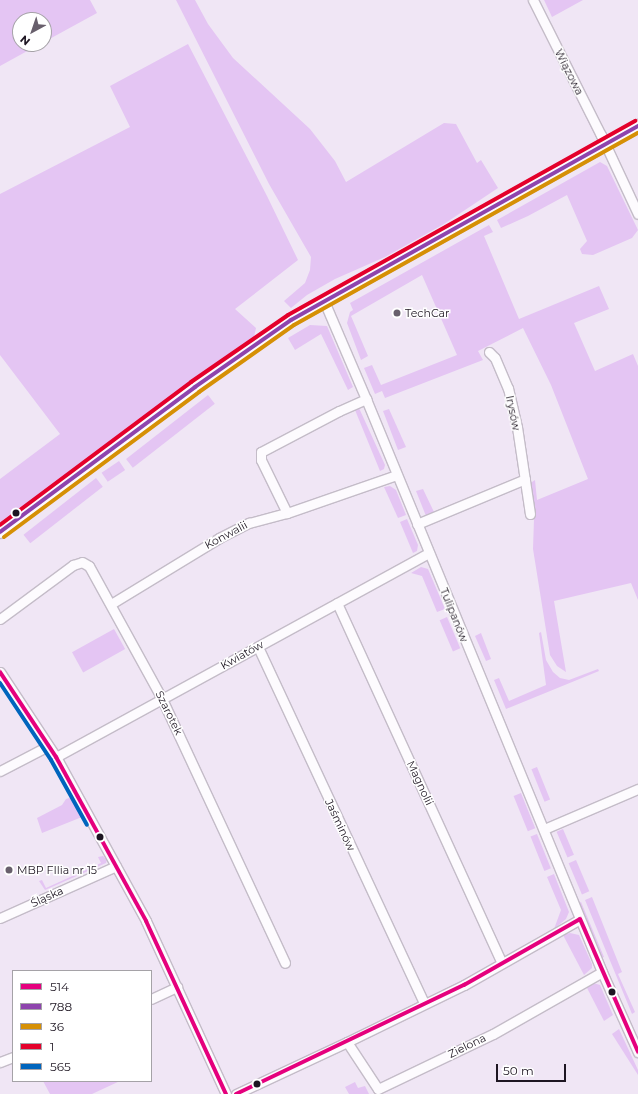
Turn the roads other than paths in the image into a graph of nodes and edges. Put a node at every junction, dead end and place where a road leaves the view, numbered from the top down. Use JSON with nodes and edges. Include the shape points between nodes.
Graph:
{"nodes":[{"id":1,"x":533,"y":0,"type":"edge"},
{"id":2,"x":638,"y":126,"type":"edge"},
{"id":3,"x":605,"y":145,"type":"junction"},
{"id":4,"x":638,"y":214,"type":"edge"},
{"id":5,"x":324,"y":301,"type":"junction"},
{"id":6,"x":489,"y":352,"type":"dead end"},
{"id":7,"x":366,"y":399,"type":"junction"},
{"id":8,"x":397,"y":475,"type":"junction"},
{"id":9,"x":525,"y":479,"type":"junction"},
{"id":10,"x":287,"y":513,"type":"junction"},
{"id":11,"x":530,"y":514,"type":"dead end"},
{"id":12,"x":417,"y":524,"type":"junction"},
{"id":13,"x":0,"y":532,"type":"edge"},
{"id":14,"x":429,"y":553,"type":"junction"},
{"id":15,"x":337,"y":603,"type":"junction"},
{"id":16,"x":111,"y":604,"type":"junction"},
{"id":17,"x":0,"y":619,"type":"edge"},
{"id":18,"x":258,"y":647,"type":"junction"},
{"id":19,"x":0,"y":672,"type":"edge"},
{"id":20,"x":162,"y":699,"type":"junction"},
{"id":21,"x":48,"y":746,"type":"junction"},
{"id":22,"x":56,"y":757,"type":"junction"},
{"id":23,"x":0,"y":771,"type":"edge"},
{"id":24,"x":638,"y":789,"type":"edge"},
{"id":25,"x":544,"y":829,"type":"junction"},
{"id":26,"x":116,"y":866,"type":"junction"},
{"id":27,"x":0,"y":918,"type":"edge"},
{"id":28,"x":580,"y":919,"type":"junction"},
{"id":29,"x":286,"y":963,"type":"dead end"},
{"id":30,"x":502,"y":963,"type":"junction"},
{"id":31,"x":602,"y":972,"type":"junction"},
{"id":32,"x":177,"y":987,"type":"junction"},
{"id":33,"x":152,"y":999,"type":"edge"},
{"id":34,"x":424,"y":1003,"type":"junction"},
{"id":35,"x":348,"y":1042,"type":"junction"},
{"id":36,"x":638,"y":1052,"type":"edge"},
{"id":37,"x":12,"y":1057,"type":"edge"},
{"id":38,"x":0,"y":1062,"type":"edge"},
{"id":39,"x":226,"y":1094,"type":"edge"},
{"id":40,"x":236,"y":1094,"type":"edge"}],
"edges":[{"from":1,"to":3,"type":"street","name":"Wiązowa"},
{"from":2,"to":3,"type":"main road"},
{"from":3,"to":4,"type":"street","name":"Wiązowa"},
{"from":3,"to":5,"type":"main road"},
{"from":5,"to":7,"type":"street","name":"Tulipanów"},
{"from":5,"to":13,"type":"main road","via":[[270,334]]},
{"from":6,"to":9,"type":"street","name":"Irysów","via":[[508,388]]},
{"from":7,"to":8,"type":"street","name":"Tulipanów"},
{"from":7,"to":10,"type":"street","via":[[261,452],[260,460]]},
{"from":8,"to":10,"type":"street","name":"Konwalii"},
{"from":8,"to":12,"type":"street","name":"Tulipanów"},
{"from":9,"to":11,"type":"street","name":"Irysów"},
{"from":9,"to":12,"type":"street"},
{"from":10,"to":16,"type":"street","name":"Konwalii","via":[[243,526]]},
{"from":12,"to":14,"type":"street","name":"Tulipanów"},
{"from":14,"to":15,"type":"street","name":"Kwiatów"},
{"from":14,"to":25,"type":"street","name":"Tulipanów"},
{"from":15,"to":18,"type":"street","name":"Kwiatów"},
{"from":15,"to":30,"type":"street","name":"Magnolii"},
{"from":16,"to":17,"type":"street","name":"Szarotek","via":[[89,566],[82,562],[73,565]]},
{"from":16,"to":20,"type":"street","name":"Szarotek"},
{"from":18,"to":20,"type":"street","name":"Kwiatów"},
{"from":18,"to":34,"type":"street","name":"Jaśminów"},
{"from":19,"to":21,"type":"street"},
{"from":20,"to":22,"type":"street","name":"Kwiatów"},
{"from":20,"to":29,"type":"street","name":"Szarotek"},
{"from":21,"to":22,"type":"street"},
{"from":21,"to":23,"type":"street"},
{"from":22,"to":26,"type":"street"},
{"from":24,"to":25,"type":"street"},
{"from":25,"to":28,"type":"street","name":"Tulipanów"},
{"from":26,"to":27,"type":"street","name":"Śląska"},
{"from":26,"to":32,"type":"street","via":[[146,921]]},
{"from":28,"to":30,"type":"street"},
{"from":28,"to":31,"type":"street","name":"Tulipanów"},
{"from":30,"to":34,"type":"street"},
{"from":31,"to":35,"type":"street","name":"Zielona","via":[[493,1034],[378,1089]]},
{"from":31,"to":36,"type":"street","name":"Tulipanów"},
{"from":32,"to":33,"type":"street"},
{"from":32,"to":39,"type":"street"},
{"from":34,"to":35,"type":"street"},
{"from":35,"to":40,"type":"street"},
{"from":37,"to":38,"type":"street"}]}
